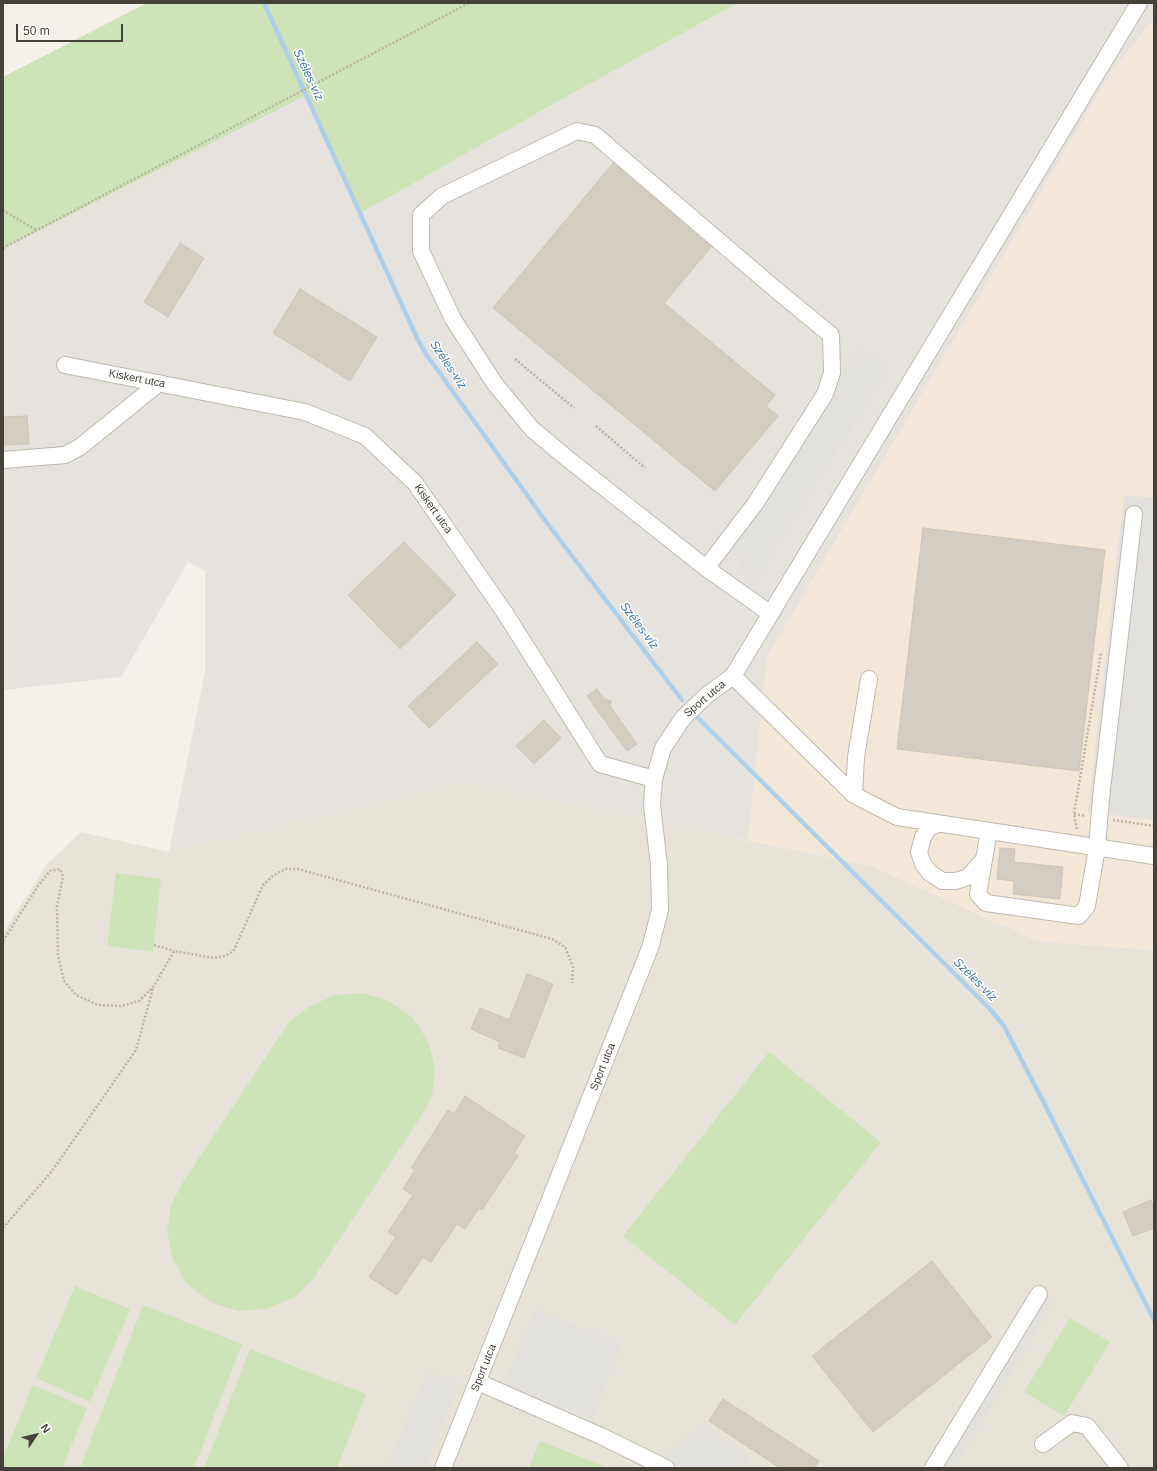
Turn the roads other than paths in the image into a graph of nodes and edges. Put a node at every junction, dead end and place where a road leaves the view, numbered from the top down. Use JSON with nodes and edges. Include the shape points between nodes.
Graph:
{"nodes":[{"id":1,"x":1139,"y":3,"type":"edge"},
{"id":2,"x":65,"y":365,"type":"dead end"},
{"id":3,"x":159,"y":384,"type":"junction"},
{"id":4,"x":3,"y":460,"type":"edge"},
{"id":5,"x":1134,"y":514,"type":"dead end"},
{"id":6,"x":706,"y":568,"type":"junction"},
{"id":7,"x":771,"y":614,"type":"junction"},
{"id":8,"x":733,"y":676,"type":"junction"},
{"id":9,"x":869,"y":679,"type":"dead end"},
{"id":10,"x":654,"y":779,"type":"junction"},
{"id":11,"x":854,"y":794,"type":"junction"},
{"id":12,"x":938,"y":824,"type":"junction"},
{"id":13,"x":989,"y":831,"type":"junction"},
{"id":14,"x":1097,"y":848,"type":"junction"},
{"id":15,"x":1154,"y":856,"type":"edge"},
{"id":16,"x":984,"y":859,"type":"junction"},
{"id":17,"x":1039,"y":1294,"type":"dead end"},
{"id":18,"x":478,"y":1382,"type":"junction"},
{"id":19,"x":1043,"y":1444,"type":"dead end"},
{"id":20,"x":443,"y":1468,"type":"edge"},
{"id":21,"x":666,"y":1468,"type":"edge"},
{"id":22,"x":933,"y":1468,"type":"edge"},
{"id":23,"x":1120,"y":1468,"type":"edge"}],
"edges":[{"from":1,"to":7,"type":"street"},
{"from":2,"to":3,"type":"street","name":"Kiskert utca"},
{"from":3,"to":4,"type":"street","via":[[80,447],[65,455]]},
{"from":3,"to":10,"type":"street","name":"Kiskert utca","via":[[304,412],[364,436],[415,483],[506,613],[600,764]]},
{"from":5,"to":14,"type":"street"},
{"from":6,"to":6,"type":"street","via":[[756,504],[825,394],[832,373],[831,335],[595,135],[577,131],[442,196],[421,215],[421,251],[453,319],[495,384],[532,428]]},
{"from":6,"to":7,"type":"street"},
{"from":7,"to":8,"type":"street"},
{"from":8,"to":10,"type":"street","name":"Sport utca","via":[[707,695],[683,718],[663,748]]},
{"from":8,"to":11,"type":"street"},
{"from":9,"to":11,"type":"street","via":[[856,757]]},
{"from":10,"to":18,"type":"street","name":"Sport utca","via":[[652,805],[660,865],[660,910],[650,948]]},
{"from":11,"to":12,"type":"street","via":[[896,817]]},
{"from":12,"to":13,"type":"street"},
{"from":12,"to":16,"type":"street","via":[[930,827],[923,837],[919,852],[923,864],[930,873],[942,881],[956,881],[968,877]]},
{"from":13,"to":14,"type":"street"},
{"from":13,"to":16,"type":"street"},
{"from":14,"to":15,"type":"street"},
{"from":14,"to":16,"type":"street","via":[[1087,906],[1079,916],[986,903],[978,894]]},
{"from":17,"to":22,"type":"street"},
{"from":18,"to":20,"type":"street","name":"Sport utca"},
{"from":18,"to":21,"type":"street","via":[[601,1436]]},
{"from":19,"to":23,"type":"street","via":[[1072,1423],[1087,1426]]}]}
